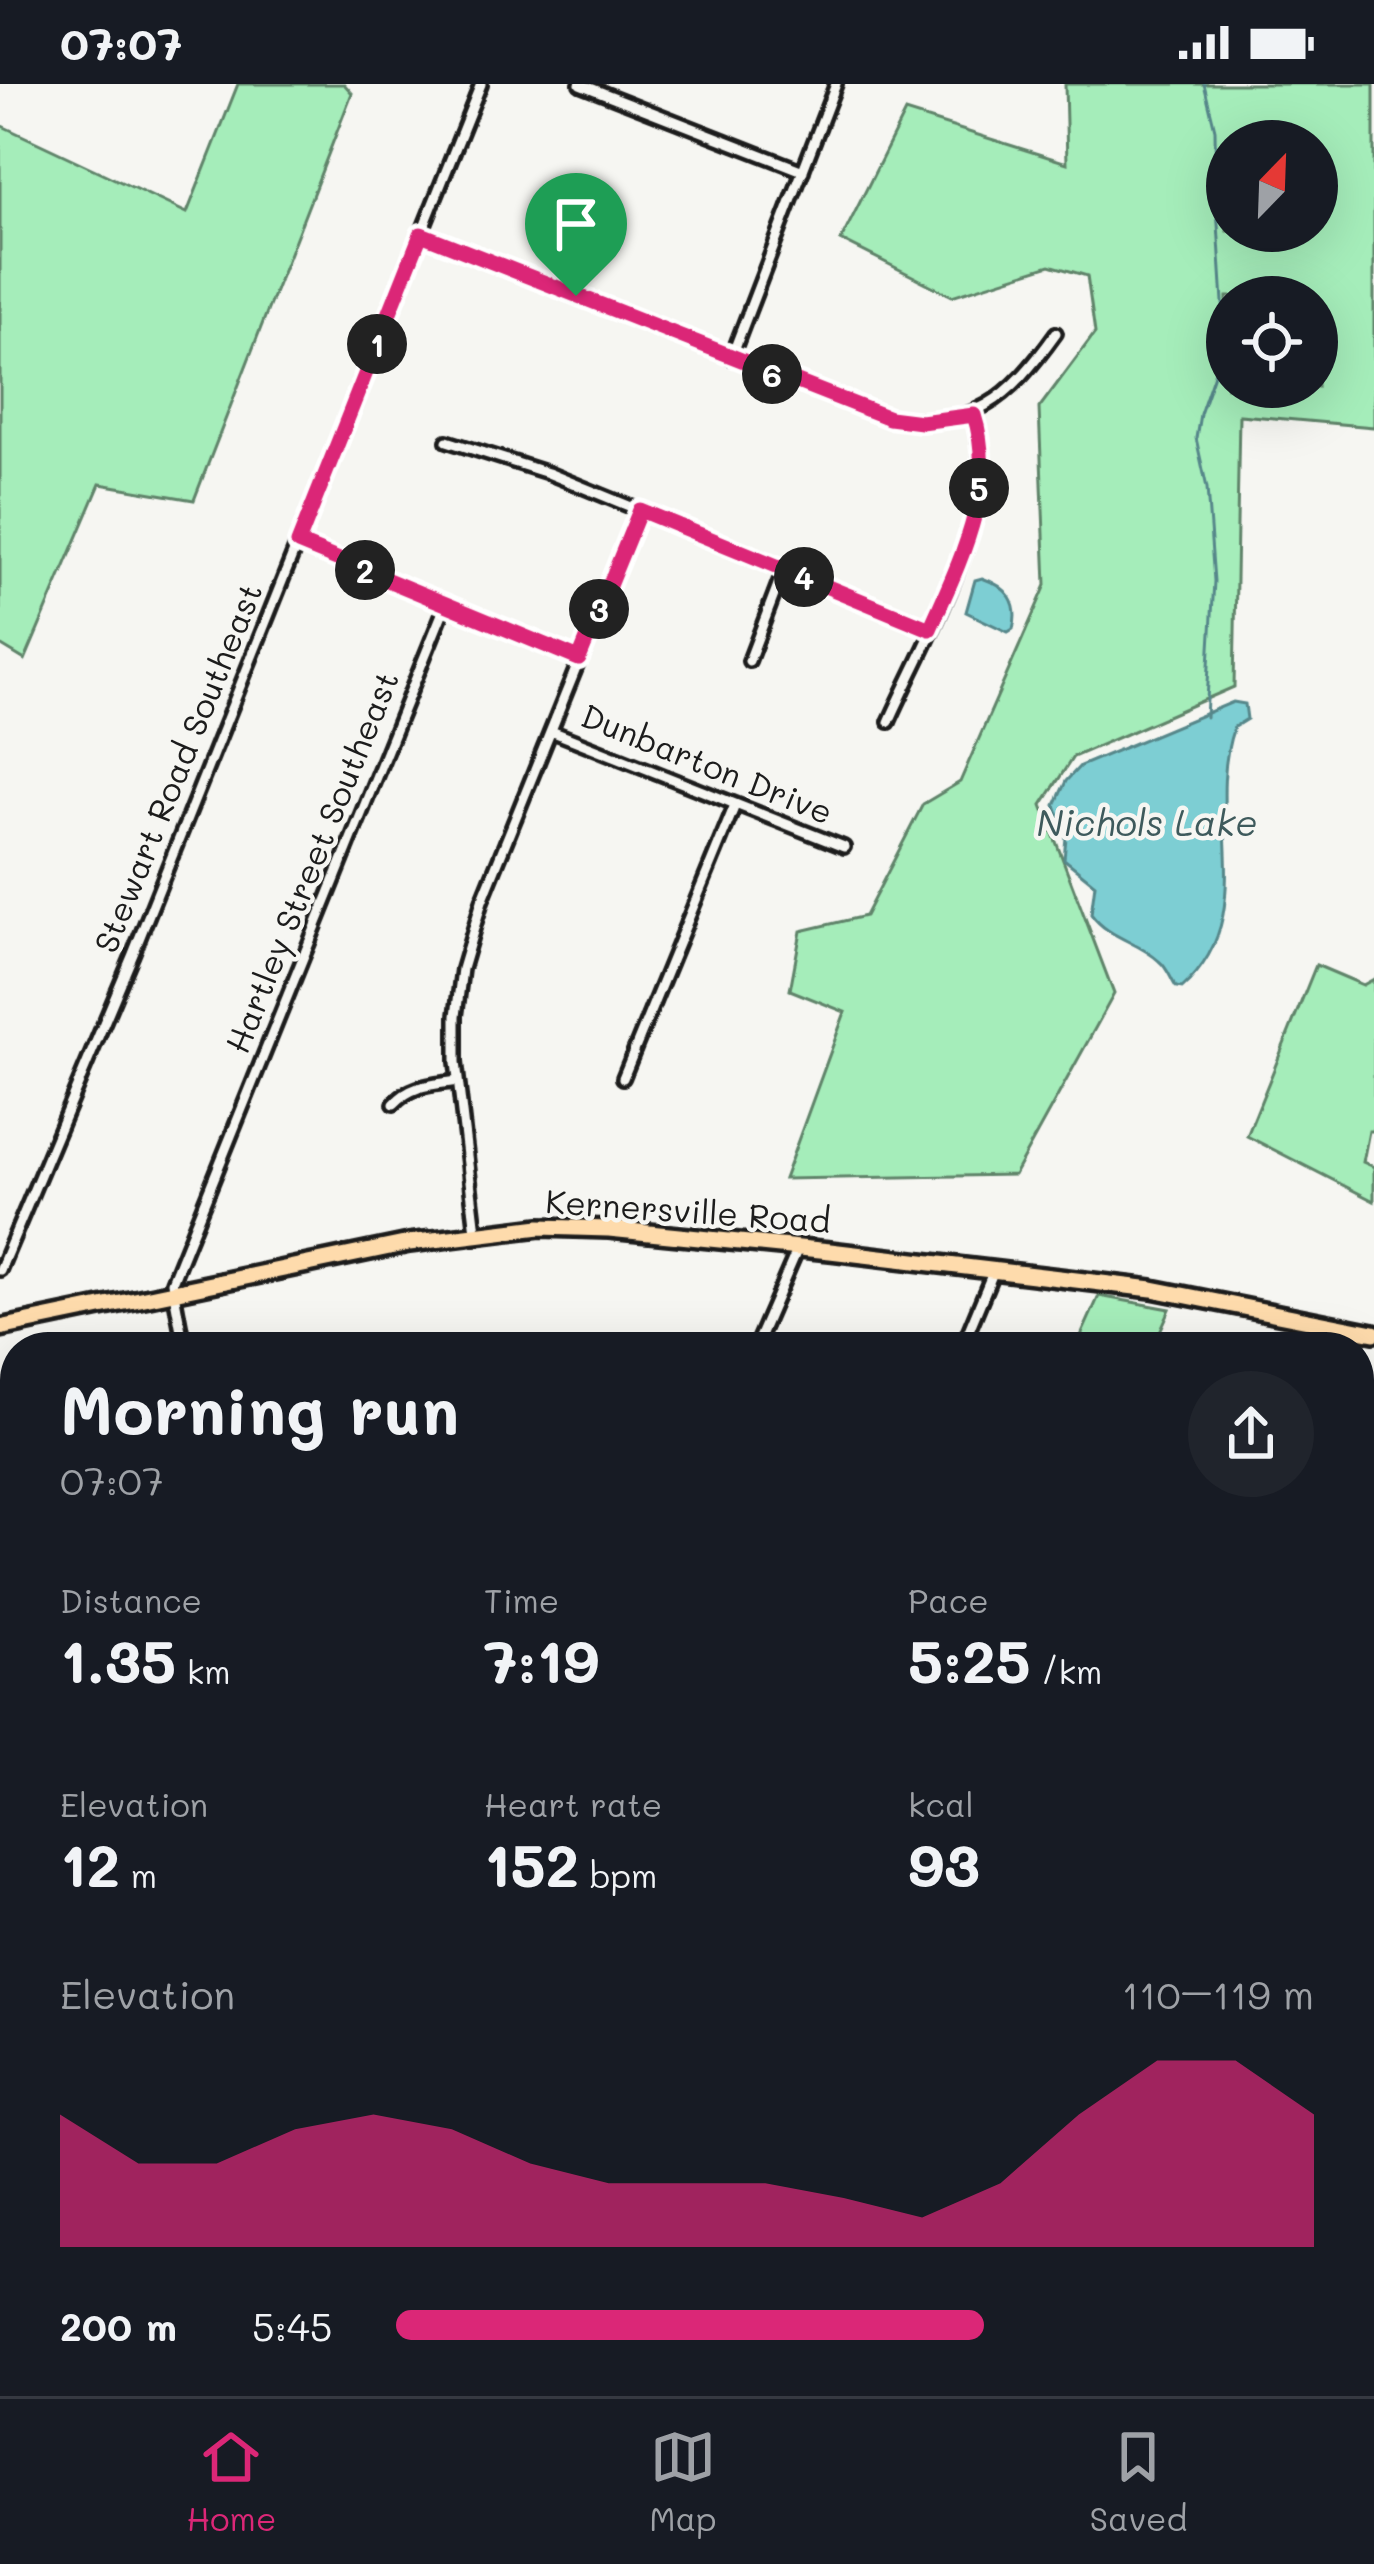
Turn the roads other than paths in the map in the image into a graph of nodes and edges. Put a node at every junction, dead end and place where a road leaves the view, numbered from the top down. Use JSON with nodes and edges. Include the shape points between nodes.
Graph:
{"nodes":[{"id":1,"x":481,"y":84,"type":"edge"},
{"id":2,"x":580,"y":84,"type":"edge"},
{"id":3,"x":836,"y":84,"type":"edge"},
{"id":4,"x":802,"y":171,"type":"junction"},
{"id":5,"x":421,"y":234,"type":"junction"},
{"id":6,"x":1056,"y":333,"type":"dead end"},
{"id":7,"x":731,"y":358,"type":"junction"},
{"id":8,"x":974,"y":415,"type":"junction"},
{"id":9,"x":447,"y":441,"type":"dead end"},
{"id":10,"x":640,"y":510,"type":"junction"},
{"id":11,"x":298,"y":543,"type":"junction"},
{"id":12,"x":784,"y":569,"type":"junction"},
{"id":13,"x":446,"y":604,"type":"junction"},
{"id":14,"x":930,"y":629,"type":"junction"},
{"id":15,"x":579,"y":659,"type":"junction"},
{"id":16,"x":749,"y":661,"type":"dead end"},
{"id":17,"x":889,"y":722,"type":"dead end"},
{"id":18,"x":550,"y":731,"type":"junction"},
{"id":19,"x":736,"y":805,"type":"junction"},
{"id":20,"x":844,"y":847,"type":"dead end"},
{"id":21,"x":623,"y":1078,"type":"dead end"},
{"id":22,"x":458,"y":1082,"type":"junction"},
{"id":23,"x":394,"y":1104,"type":"dead end"},
{"id":24,"x":476,"y":1232,"type":"junction"},
{"id":25,"x":798,"y":1248,"type":"junction"},
{"id":26,"x":0,"y":1270,"type":"edge"},
{"id":27,"x":994,"y":1270,"type":"junction"},
{"id":28,"x":173,"y":1291,"type":"junction"},
{"id":29,"x":0,"y":1328,"type":"edge"},
{"id":30,"x":181,"y":1332,"type":"edge"},
{"id":31,"x":762,"y":1332,"type":"edge"},
{"id":32,"x":968,"y":1332,"type":"edge"},
{"id":33,"x":1369,"y":1332,"type":"edge"}],
"edges":[{"from":1,"to":5,"type":"street","name":"Stewart Road Southeast"},
{"from":2,"to":4,"type":"street"},
{"from":3,"to":4,"type":"street"},
{"from":4,"to":7,"type":"street"},
{"from":5,"to":7,"type":"street"},
{"from":5,"to":11,"type":"street","name":"Stewart Road Southeast"},
{"from":6,"to":8,"type":"street","via":[[1026,376]]},
{"from":7,"to":8,"type":"street","via":[[889,418]]},
{"from":8,"to":14,"type":"street","via":[[981,473],[975,512]]},
{"from":9,"to":10,"type":"street"},
{"from":10,"to":12,"type":"street"},
{"from":10,"to":15,"type":"street"},
{"from":11,"to":13,"type":"street"},
{"from":11,"to":26,"type":"street","name":"Stewart Road Southeast"},
{"from":12,"to":14,"type":"street"},
{"from":12,"to":16,"type":"street"},
{"from":13,"to":15,"type":"street"},
{"from":13,"to":28,"type":"street","name":"Hartley Street Southeast"},
{"from":14,"to":17,"type":"street"},
{"from":15,"to":18,"type":"street"},
{"from":18,"to":19,"type":"street","name":"Dunbarton Drive"},
{"from":18,"to":22,"type":"street","via":[[467,946],[456,1016]]},
{"from":19,"to":20,"type":"street","name":"Dunbarton Drive"},
{"from":19,"to":21,"type":"street"},
{"from":22,"to":23,"type":"street","via":[[415,1087]]},
{"from":22,"to":24,"type":"street"},
{"from":24,"to":25,"type":"main road","name":"Kernersville Road","via":[[609,1229]]},
{"from":24,"to":28,"type":"main road","name":"Kernersville Road"},
{"from":25,"to":27,"type":"main road","name":"Kernersville Road"},
{"from":25,"to":31,"type":"street"},
{"from":27,"to":32,"type":"street"},
{"from":27,"to":33,"type":"main road","name":"Kernersville Road","via":[[1152,1288]]},
{"from":28,"to":29,"type":"main road","name":"Kernersville Road"},
{"from":28,"to":30,"type":"street"}]}
